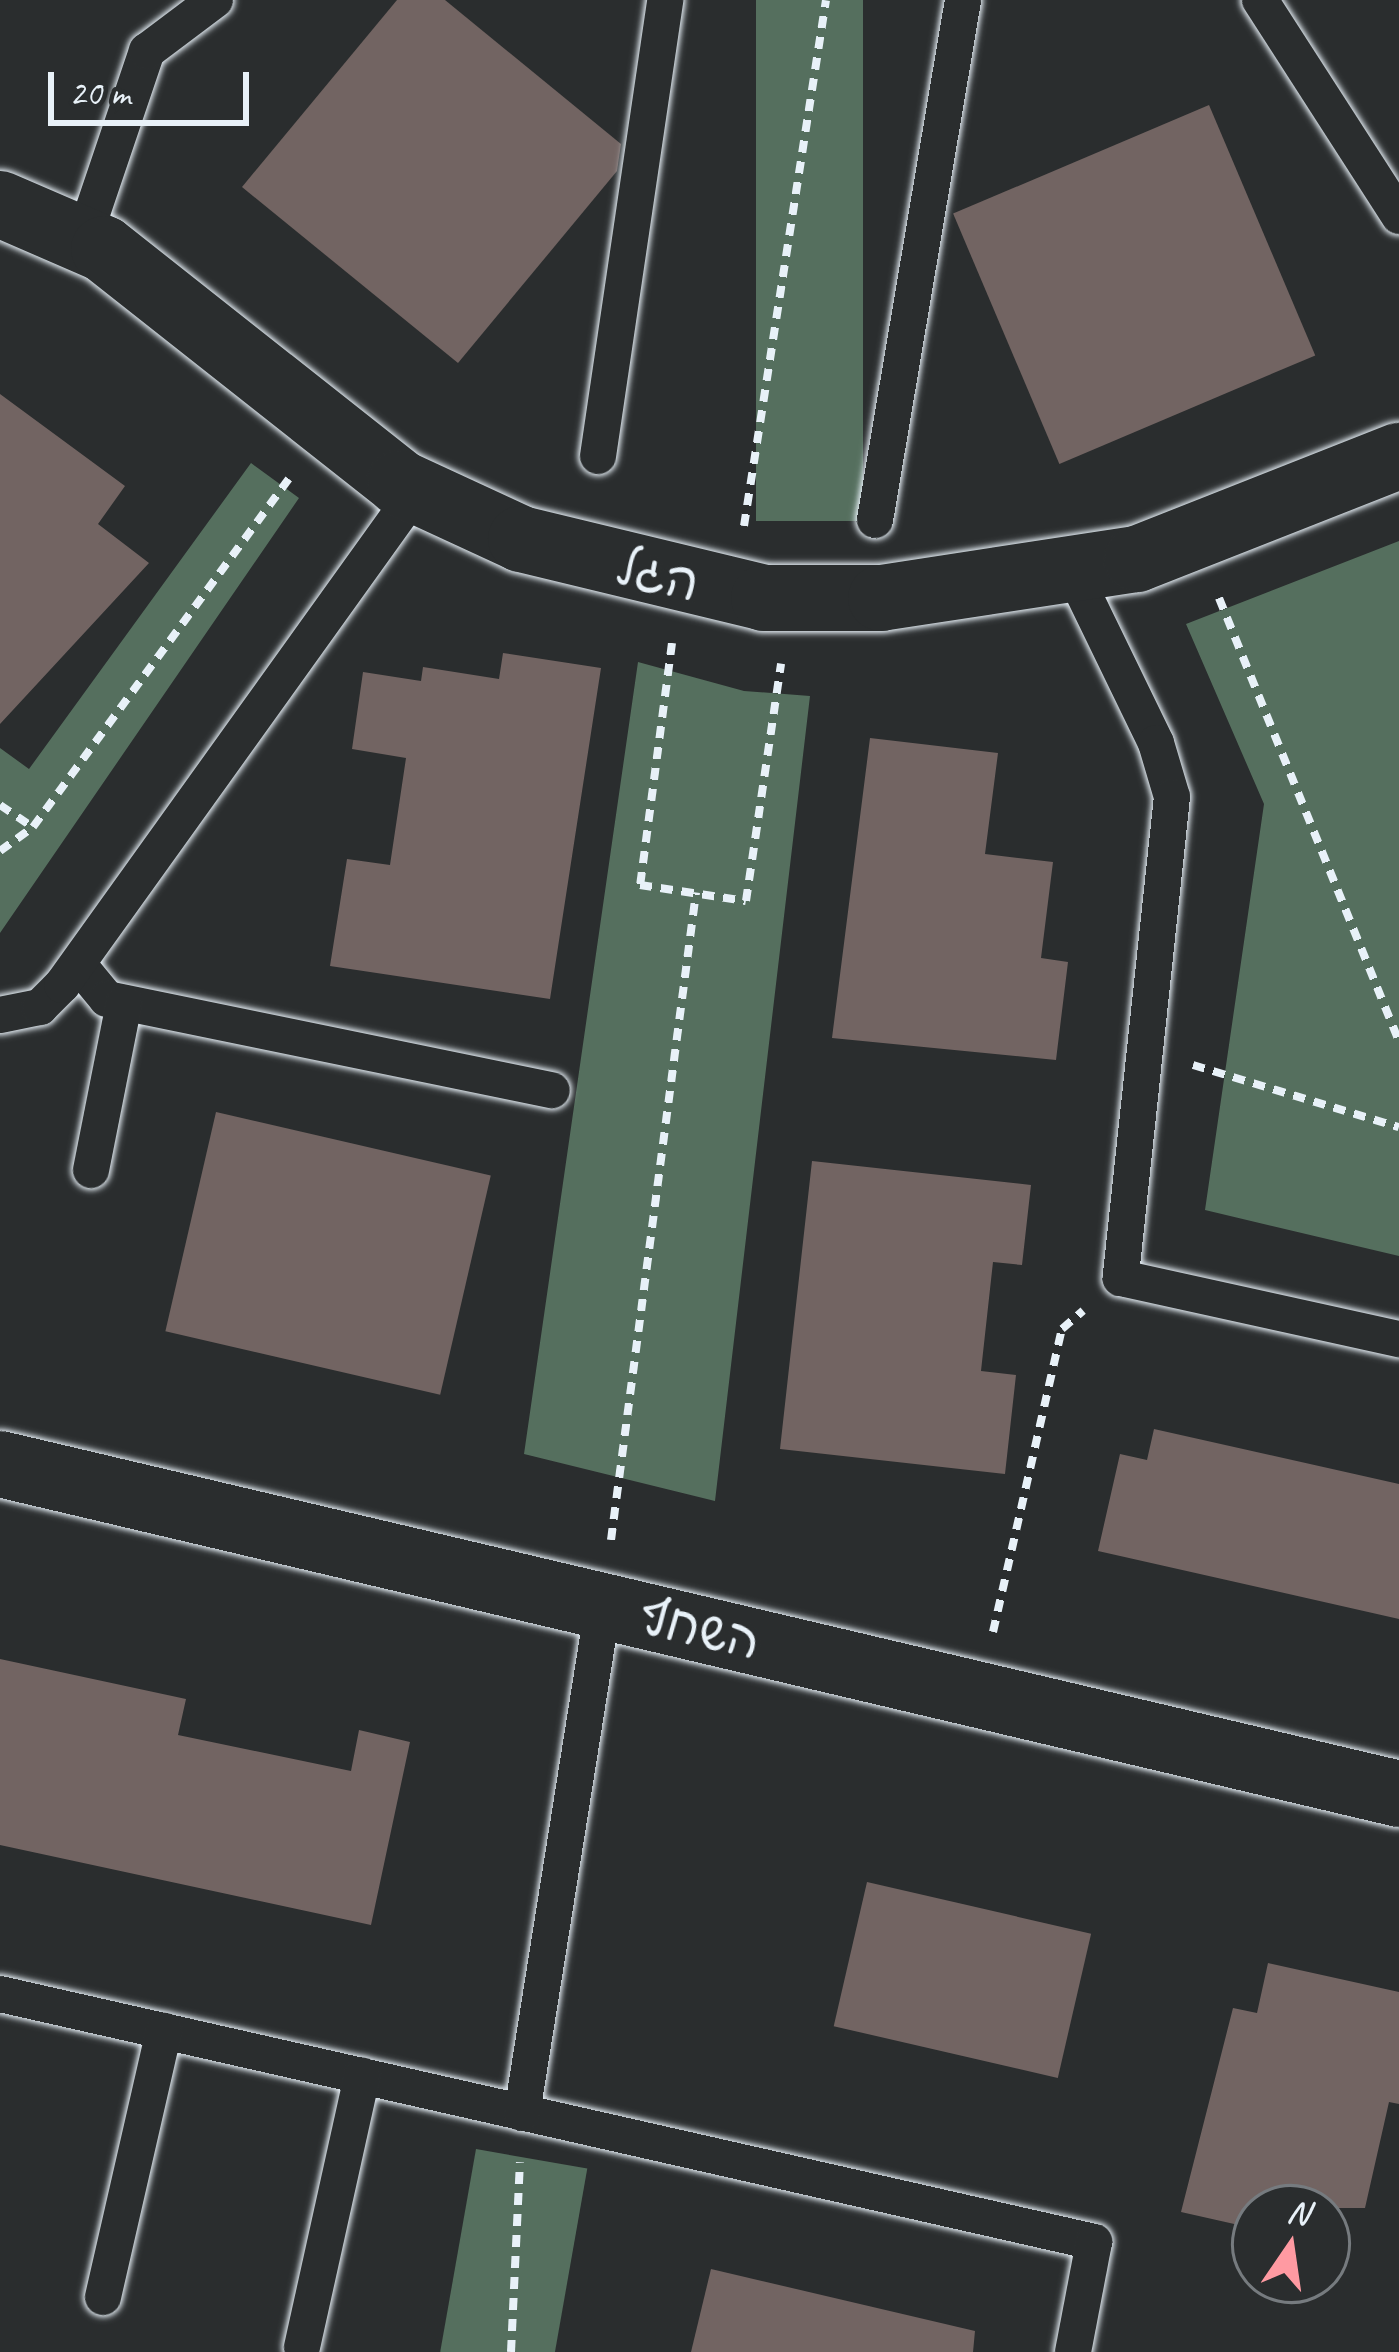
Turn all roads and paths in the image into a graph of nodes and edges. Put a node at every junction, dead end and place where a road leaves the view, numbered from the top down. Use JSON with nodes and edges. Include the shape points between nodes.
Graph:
{"nodes":[{"id":1,"x":215,"y":0,"type":"edge"},
{"id":2,"x":665,"y":0,"type":"edge"},
{"id":3,"x":826,"y":0,"type":"edge"},
{"id":4,"x":963,"y":0,"type":"edge"},
{"id":5,"x":1260,"y":0,"type":"edge"},
{"id":6,"x":0,"y":204,"type":"edge"},
{"id":7,"x":1399,"y":216,"type":"edge"},
{"id":8,"x":83,"y":240,"type":"junction"},
{"id":9,"x":327,"y":427,"type":"junction"},
{"id":10,"x":598,"y":456,"type":"dead end"},
{"id":11,"x":1399,"y":456,"type":"edge"},
{"id":12,"x":417,"y":490,"type":"junction"},
{"id":13,"x":875,"y":520,"type":"dead end"},
{"id":14,"x":1194,"y":536,"type":"junction"},
{"id":15,"x":1072,"y":572,"type":"junction"},
{"id":16,"x":735,"y":591,"type":"junction"},
{"id":17,"x":0,"y":806,"type":"edge"},
{"id":18,"x":33,"y":827,"type":"junction"},
{"id":19,"x":0,"y":851,"type":"edge"},
{"id":20,"x":696,"y":893,"type":"junction"},
{"id":21,"x":78,"y":964,"type":"junction"},
{"id":22,"x":124,"y":1003,"type":"junction"},
{"id":23,"x":0,"y":1015,"type":"edge"},
{"id":24,"x":1399,"y":1042,"type":"edge"},
{"id":25,"x":1146,"y":1051,"type":"junction"},
{"id":26,"x":552,"y":1090,"type":"dead end"},
{"id":27,"x":1399,"y":1127,"type":"edge"},
{"id":28,"x":91,"y":1170,"type":"dead end"},
{"id":29,"x":1120,"y":1278,"type":"junction"},
{"id":30,"x":1399,"y":1339,"type":"edge"},
{"id":31,"x":0,"y":1464,"type":"edge"},
{"id":32,"x":603,"y":1606,"type":"junction"},
{"id":33,"x":979,"y":1695,"type":"junction"},
{"id":34,"x":1399,"y":1794,"type":"edge"},
{"id":35,"x":0,"y":1994,"type":"edge"},
{"id":36,"x":164,"y":2031,"type":"junction"},
{"id":37,"x":362,"y":2076,"type":"junction"},
{"id":38,"x":522,"y":2113,"type":"junction"},
{"id":39,"x":103,"y":2296,"type":"dead end"},
{"id":40,"x":302,"y":2347,"type":"dead end"},
{"id":41,"x":511,"y":2352,"type":"edge"},
{"id":42,"x":1073,"y":2352,"type":"edge"}],
"edges":[{"from":1,"to":8,"type":"lane","via":[[147,51]]},
{"from":2,"to":10,"type":"lane"},
{"from":3,"to":16,"type":"path"},
{"from":4,"to":13,"type":"lane"},
{"from":5,"to":7,"type":"lane"},
{"from":6,"to":8,"type":"street","name":"הגל"},
{"from":8,"to":9,"type":"street","name":"הגל","via":[[180,304]]},
{"from":9,"to":12,"type":"street","name":"הגל"},
{"from":9,"to":18,"type":"path"},
{"from":11,"to":14,"type":"street","name":"הגל"},
{"from":12,"to":16,"type":"street","name":"הגל","via":[[521,539]]},
{"from":12,"to":21,"type":"lane"},
{"from":14,"to":15,"type":"street","name":"הגל"},
{"from":14,"to":24,"type":"path"},
{"from":15,"to":16,"type":"street","name":"הגל","via":[[881,598]]},
{"from":15,"to":25,"type":"lane","via":[[1156,743],[1172,797]]},
{"from":16,"to":20,"type":"path","via":[[746,902]]},
{"from":16,"to":20,"type":"path","via":[[640,885]]},
{"from":17,"to":18,"type":"path"},
{"from":18,"to":19,"type":"path"},
{"from":20,"to":32,"type":"path"},
{"from":21,"to":22,"type":"lane","via":[[107,999]]},
{"from":21,"to":23,"type":"lane","via":[[40,1006]]},
{"from":22,"to":26,"type":"lane"},
{"from":22,"to":28,"type":"lane"},
{"from":25,"to":27,"type":"path"},
{"from":25,"to":29,"type":"lane"},
{"from":29,"to":30,"type":"lane"},
{"from":29,"to":33,"type":"path","via":[[1062,1330]]},
{"from":31,"to":32,"type":"street","name":"השחף"},
{"from":32,"to":33,"type":"street","name":"השחף"},
{"from":32,"to":38,"type":"lane"},
{"from":33,"to":34,"type":"street","name":"השחף"},
{"from":35,"to":36,"type":"lane"},
{"from":36,"to":37,"type":"lane"},
{"from":36,"to":39,"type":"lane"},
{"from":37,"to":38,"type":"lane"},
{"from":37,"to":40,"type":"lane"},
{"from":38,"to":41,"type":"path"},
{"from":38,"to":42,"type":"lane","via":[[1094,2242]]}]}
